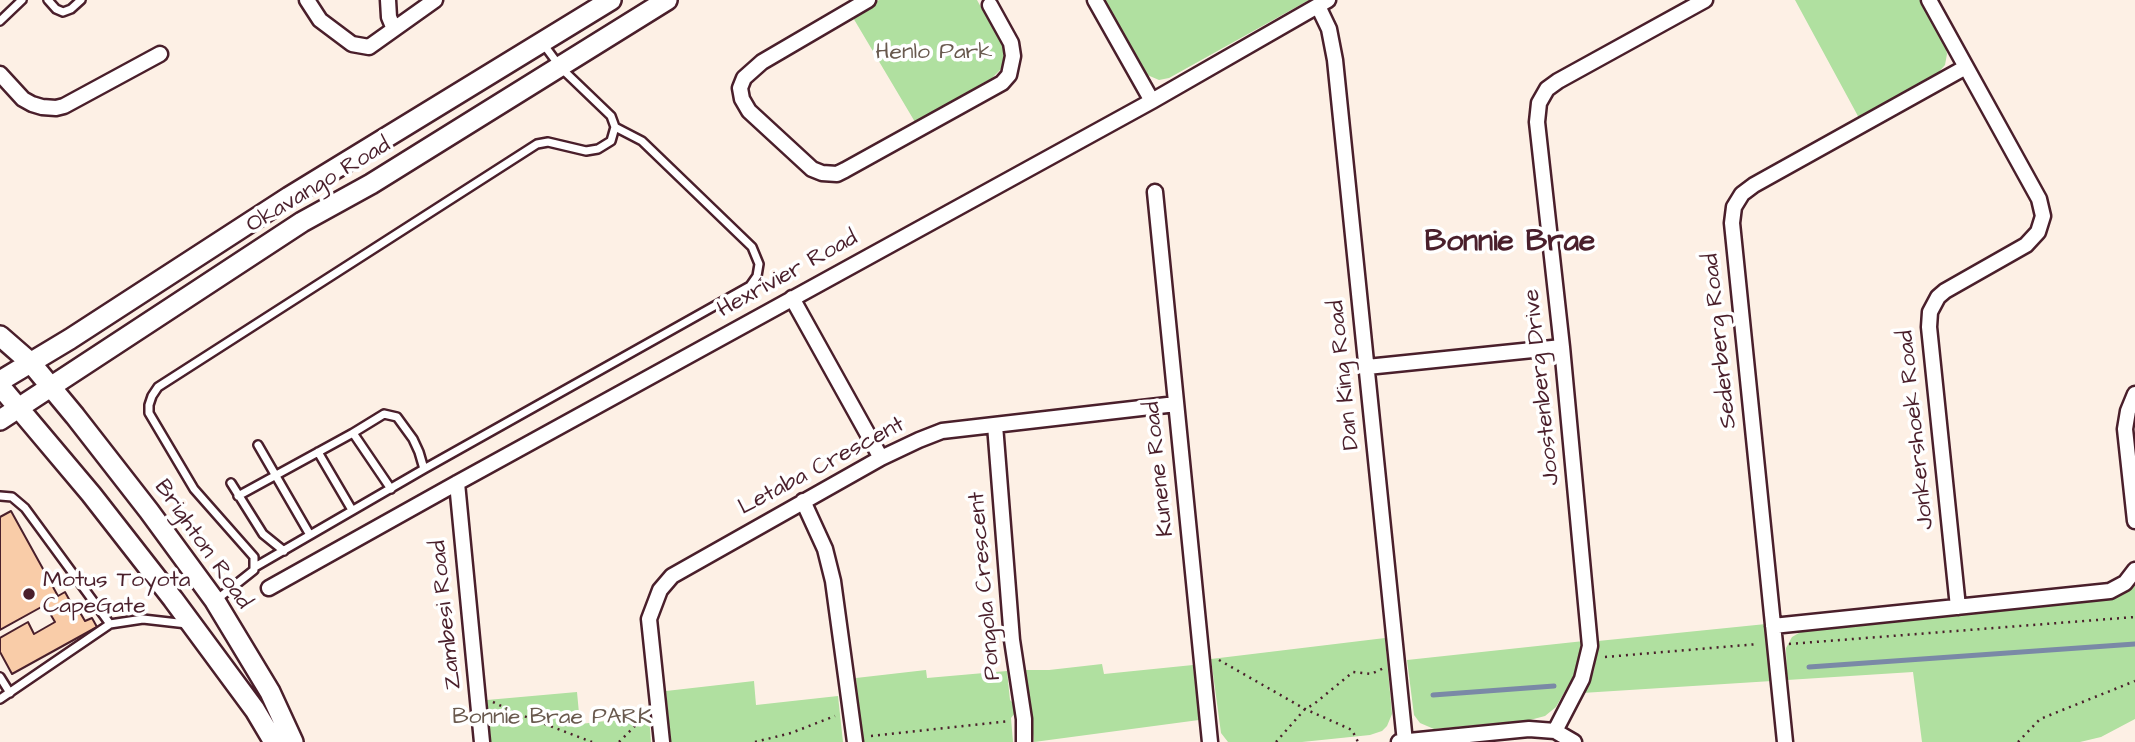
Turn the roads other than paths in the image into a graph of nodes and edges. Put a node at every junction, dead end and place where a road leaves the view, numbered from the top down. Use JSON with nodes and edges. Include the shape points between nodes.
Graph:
{"nodes":[{"id":1,"x":22,"y":0,"type":"edge"},
{"id":2,"x":48,"y":0,"type":"edge"},
{"id":3,"x":80,"y":0,"type":"edge"},
{"id":4,"x":307,"y":0,"type":"edge"},
{"id":5,"x":388,"y":0,"type":"edge"},
{"id":6,"x":435,"y":0,"type":"edge"},
{"id":7,"x":611,"y":0,"type":"edge"},
{"id":8,"x":667,"y":0,"type":"edge"},
{"id":9,"x":867,"y":0,"type":"edge"},
{"id":10,"x":1095,"y":0,"type":"edge"},
{"id":11,"x":1705,"y":0,"type":"edge"},
{"id":12,"x":1929,"y":0,"type":"edge"},
{"id":13,"x":992,"y":2,"type":"edge"},
{"id":14,"x":1323,"y":3,"type":"edge"},
{"id":15,"x":0,"y":21,"type":"edge"},
{"id":16,"x":394,"y":29,"type":"junction"},
{"id":17,"x":542,"y":42,"type":"junction"},
{"id":18,"x":160,"y":54,"type":"dead end"},
{"id":19,"x":1966,"y":67,"type":"junction"},
{"id":20,"x":561,"y":68,"type":"junction"},
{"id":21,"x":0,"y":74,"type":"edge"},
{"id":22,"x":1152,"y":101,"type":"junction"},
{"id":23,"x":615,"y":127,"type":"junction"},
{"id":24,"x":1155,"y":192,"type":"dead end"},
{"id":25,"x":792,"y":298,"type":"junction"},
{"id":26,"x":0,"y":336,"type":"edge"},
{"id":27,"x":1562,"y":347,"type":"junction"},
{"id":28,"x":31,"y":363,"type":"junction"},
{"id":29,"x":1367,"y":367,"type":"junction"},
{"id":30,"x":0,"y":383,"type":"edge"},
{"id":31,"x":51,"y":388,"type":"junction"},
{"id":32,"x":2135,"y":394,"type":"edge"},
{"id":33,"x":1176,"y":404,"type":"junction"},
{"id":34,"x":18,"y":408,"type":"junction"},
{"id":35,"x":0,"y":420,"type":"edge"},
{"id":36,"x":995,"y":425,"type":"junction"},
{"id":37,"x":353,"y":433,"type":"junction"},
{"id":38,"x":258,"y":444,"type":"dead end"},
{"id":39,"x":318,"y":452,"type":"junction"},
{"id":40,"x":881,"y":458,"type":"junction"},
{"id":41,"x":424,"y":469,"type":"junction"},
{"id":42,"x":275,"y":474,"type":"junction"},
{"id":43,"x":457,"y":482,"type":"junction"},
{"id":44,"x":231,"y":483,"type":"dead end"},
{"id":45,"x":391,"y":489,"type":"junction"},
{"id":46,"x":239,"y":495,"type":"junction"},
{"id":47,"x":0,"y":496,"type":"edge"},
{"id":48,"x":803,"y":501,"type":"junction"},
{"id":49,"x":352,"y":510,"type":"junction"},
{"id":50,"x":2135,"y":521,"type":"edge"},
{"id":51,"x":310,"y":534,"type":"junction"},
{"id":52,"x":284,"y":551,"type":"junction"},
{"id":53,"x":255,"y":567,"type":"junction"},
{"id":54,"x":2135,"y":570,"type":"edge"},
{"id":55,"x":270,"y":588,"type":"dead end"},
{"id":56,"x":215,"y":601,"type":"junction"},
{"id":57,"x":1958,"y":607,"type":"junction"},
{"id":58,"x":110,"y":624,"type":"junction"},
{"id":59,"x":191,"y":624,"type":"junction"},
{"id":60,"x":1773,"y":626,"type":"junction"},
{"id":61,"x":0,"y":677,"type":"edge"},
{"id":62,"x":10,"y":693,"type":"junction"},
{"id":63,"x":0,"y":699,"type":"edge"},
{"id":64,"x":1555,"y":731,"type":"junction"},
{"id":65,"x":854,"y":738,"type":"edge"},
{"id":66,"x":274,"y":742,"type":"edge"},
{"id":67,"x":293,"y":742,"type":"edge"},
{"id":68,"x":482,"y":742,"type":"edge"},
{"id":69,"x":662,"y":742,"type":"edge"},
{"id":70,"x":1024,"y":742,"type":"edge"},
{"id":71,"x":1210,"y":742,"type":"edge"},
{"id":72,"x":1399,"y":742,"type":"edge"},
{"id":73,"x":1405,"y":742,"type":"edge"},
{"id":74,"x":1574,"y":742,"type":"edge"},
{"id":75,"x":1785,"y":742,"type":"edge"}],
"edges":[{"from":1,"to":15,"type":"lane"},
{"from":2,"to":3,"type":"lane","via":[[63,12]]},
{"from":4,"to":16,"type":"street","via":[[320,20],[358,47],[369,47]]},
{"from":5,"to":16,"type":"street"},
{"from":6,"to":16,"type":"street"},
{"from":7,"to":17,"type":"main road","name":"Okavango Road"},
{"from":8,"to":20,"type":"main road","name":"Okavango Road"},
{"from":9,"to":13,"type":"street","via":[[762,62],[740,88],[749,111],[822,173],[837,174],[1002,83],[1013,56]]},
{"from":10,"to":22,"type":"street"},
{"from":11,"to":27,"type":"street","name":"Joostenberg Drive","via":[[1558,81],[1539,103],[1537,122]]},
{"from":12,"to":19,"type":"street","name":"Jonkershoek Road"},
{"from":14,"to":22,"type":"street","name":"Hexrivier Road"},
{"from":14,"to":29,"type":"street","name":"Dan King Road","via":[[1335,60]]},
{"from":17,"to":20,"type":"lane"},
{"from":17,"to":28,"type":"main road","name":"Okavango Road"},
{"from":18,"to":21,"type":"street","via":[[57,108],[23,99]]},
{"from":19,"to":57,"type":"street","name":"Jonkershoek Road","via":[[2039,199],[2043,216],[2038,232],[2026,245],[1945,291],[1930,312]]},
{"from":19,"to":60,"type":"street","name":"Sederberg Road","via":[[1754,185],[1734,207]]},
{"from":20,"to":23,"type":"lane","via":[[611,116]]},
{"from":20,"to":31,"type":"main road","name":"Okavango Road","via":[[302,222]]},
{"from":22,"to":25,"type":"street","name":"Hexrivier Road"},
{"from":23,"to":41,"type":"lane","via":[[642,141],[751,247],[759,264],[757,276],[750,286]]},
{"from":23,"to":53,"type":"lane","via":[[611,141],[598,149],[537,144],[159,387],[149,413],[194,489],[254,557]]},
{"from":24,"to":33,"type":"street","name":"Kunene Road"},
{"from":25,"to":40,"type":"street"},
{"from":25,"to":43,"type":"street","name":"Hexrivier Road"},
{"from":26,"to":28,"type":"main road","name":"Brighton Road"},
{"from":27,"to":29,"type":"street"},
{"from":27,"to":64,"type":"street","name":"Joostenberg Drive","via":[[1590,633],[1582,679]]},
{"from":28,"to":30,"type":"main road","name":"Okavango Road"},
{"from":28,"to":31,"type":"main road","name":"Brighton Road"},
{"from":29,"to":73,"type":"street","name":"Dan King Road"},
{"from":30,"to":34,"type":"main road"},
{"from":31,"to":34,"type":"main road","name":"Okavango Road"},
{"from":31,"to":56,"type":"main road","name":"Brighton Road"},
{"from":32,"to":50,"type":"street","via":[[2125,429]]},
{"from":33,"to":36,"type":"street","name":"Letaba Crescent"},
{"from":33,"to":71,"type":"street","name":"Kunene Road"},
{"from":34,"to":35,"type":"main road","name":"Okavango Road"},
{"from":34,"to":59,"type":"main road"},
{"from":36,"to":40,"type":"street","name":"Letaba Crescent","via":[[942,432]]},
{"from":36,"to":70,"type":"street","name":"Pongola Crescent"},
{"from":37,"to":39,"type":"lane"},
{"from":37,"to":41,"type":"lane","via":[[384,414],[397,417],[413,439]]},
{"from":37,"to":45,"type":"lane"},
{"from":38,"to":42,"type":"lane"},
{"from":39,"to":42,"type":"lane"},
{"from":39,"to":49,"type":"lane"},
{"from":40,"to":48,"type":"street","name":"Letaba Crescent"},
{"from":41,"to":45,"type":"lane"},
{"from":42,"to":46,"type":"lane"},
{"from":42,"to":51,"type":"lane"},
{"from":43,"to":55,"type":"street","name":"Hexrivier Road"},
{"from":43,"to":68,"type":"street","name":"Zambesi Road"},
{"from":44,"to":46,"type":"lane"},
{"from":45,"to":49,"type":"lane"},
{"from":46,"to":52,"type":"lane","via":[[263,534]]},
{"from":47,"to":58,"type":"lane","via":[[12,497],[25,508]]},
{"from":48,"to":65,"type":"street","via":[[825,549],[833,581]]},
{"from":48,"to":69,"type":"street","name":"Letaba Crescent","via":[[672,576],[660,590],[649,619]]},
{"from":49,"to":51,"type":"lane"},
{"from":51,"to":52,"type":"lane"},
{"from":52,"to":53,"type":"lane"},
{"from":53,"to":56,"type":"lane"},
{"from":54,"to":57,"type":"street","via":[[2125,583],[2110,591]]},
{"from":56,"to":67,"type":"main road","name":"Brighton Road","via":[[270,692]]},
{"from":57,"to":60,"type":"street"},
{"from":58,"to":59,"type":"lane","via":[[143,620]]},
{"from":58,"to":62,"type":"lane"},
{"from":59,"to":66,"type":"main road"},
{"from":60,"to":75,"type":"street","name":"Sederberg Road"},
{"from":61,"to":62,"type":"lane"},
{"from":62,"to":63,"type":"lane"},
{"from":64,"to":73,"type":"street","via":[[1529,729]]},
{"from":64,"to":74,"type":"street"},
{"from":72,"to":73,"type":"street"}]}
